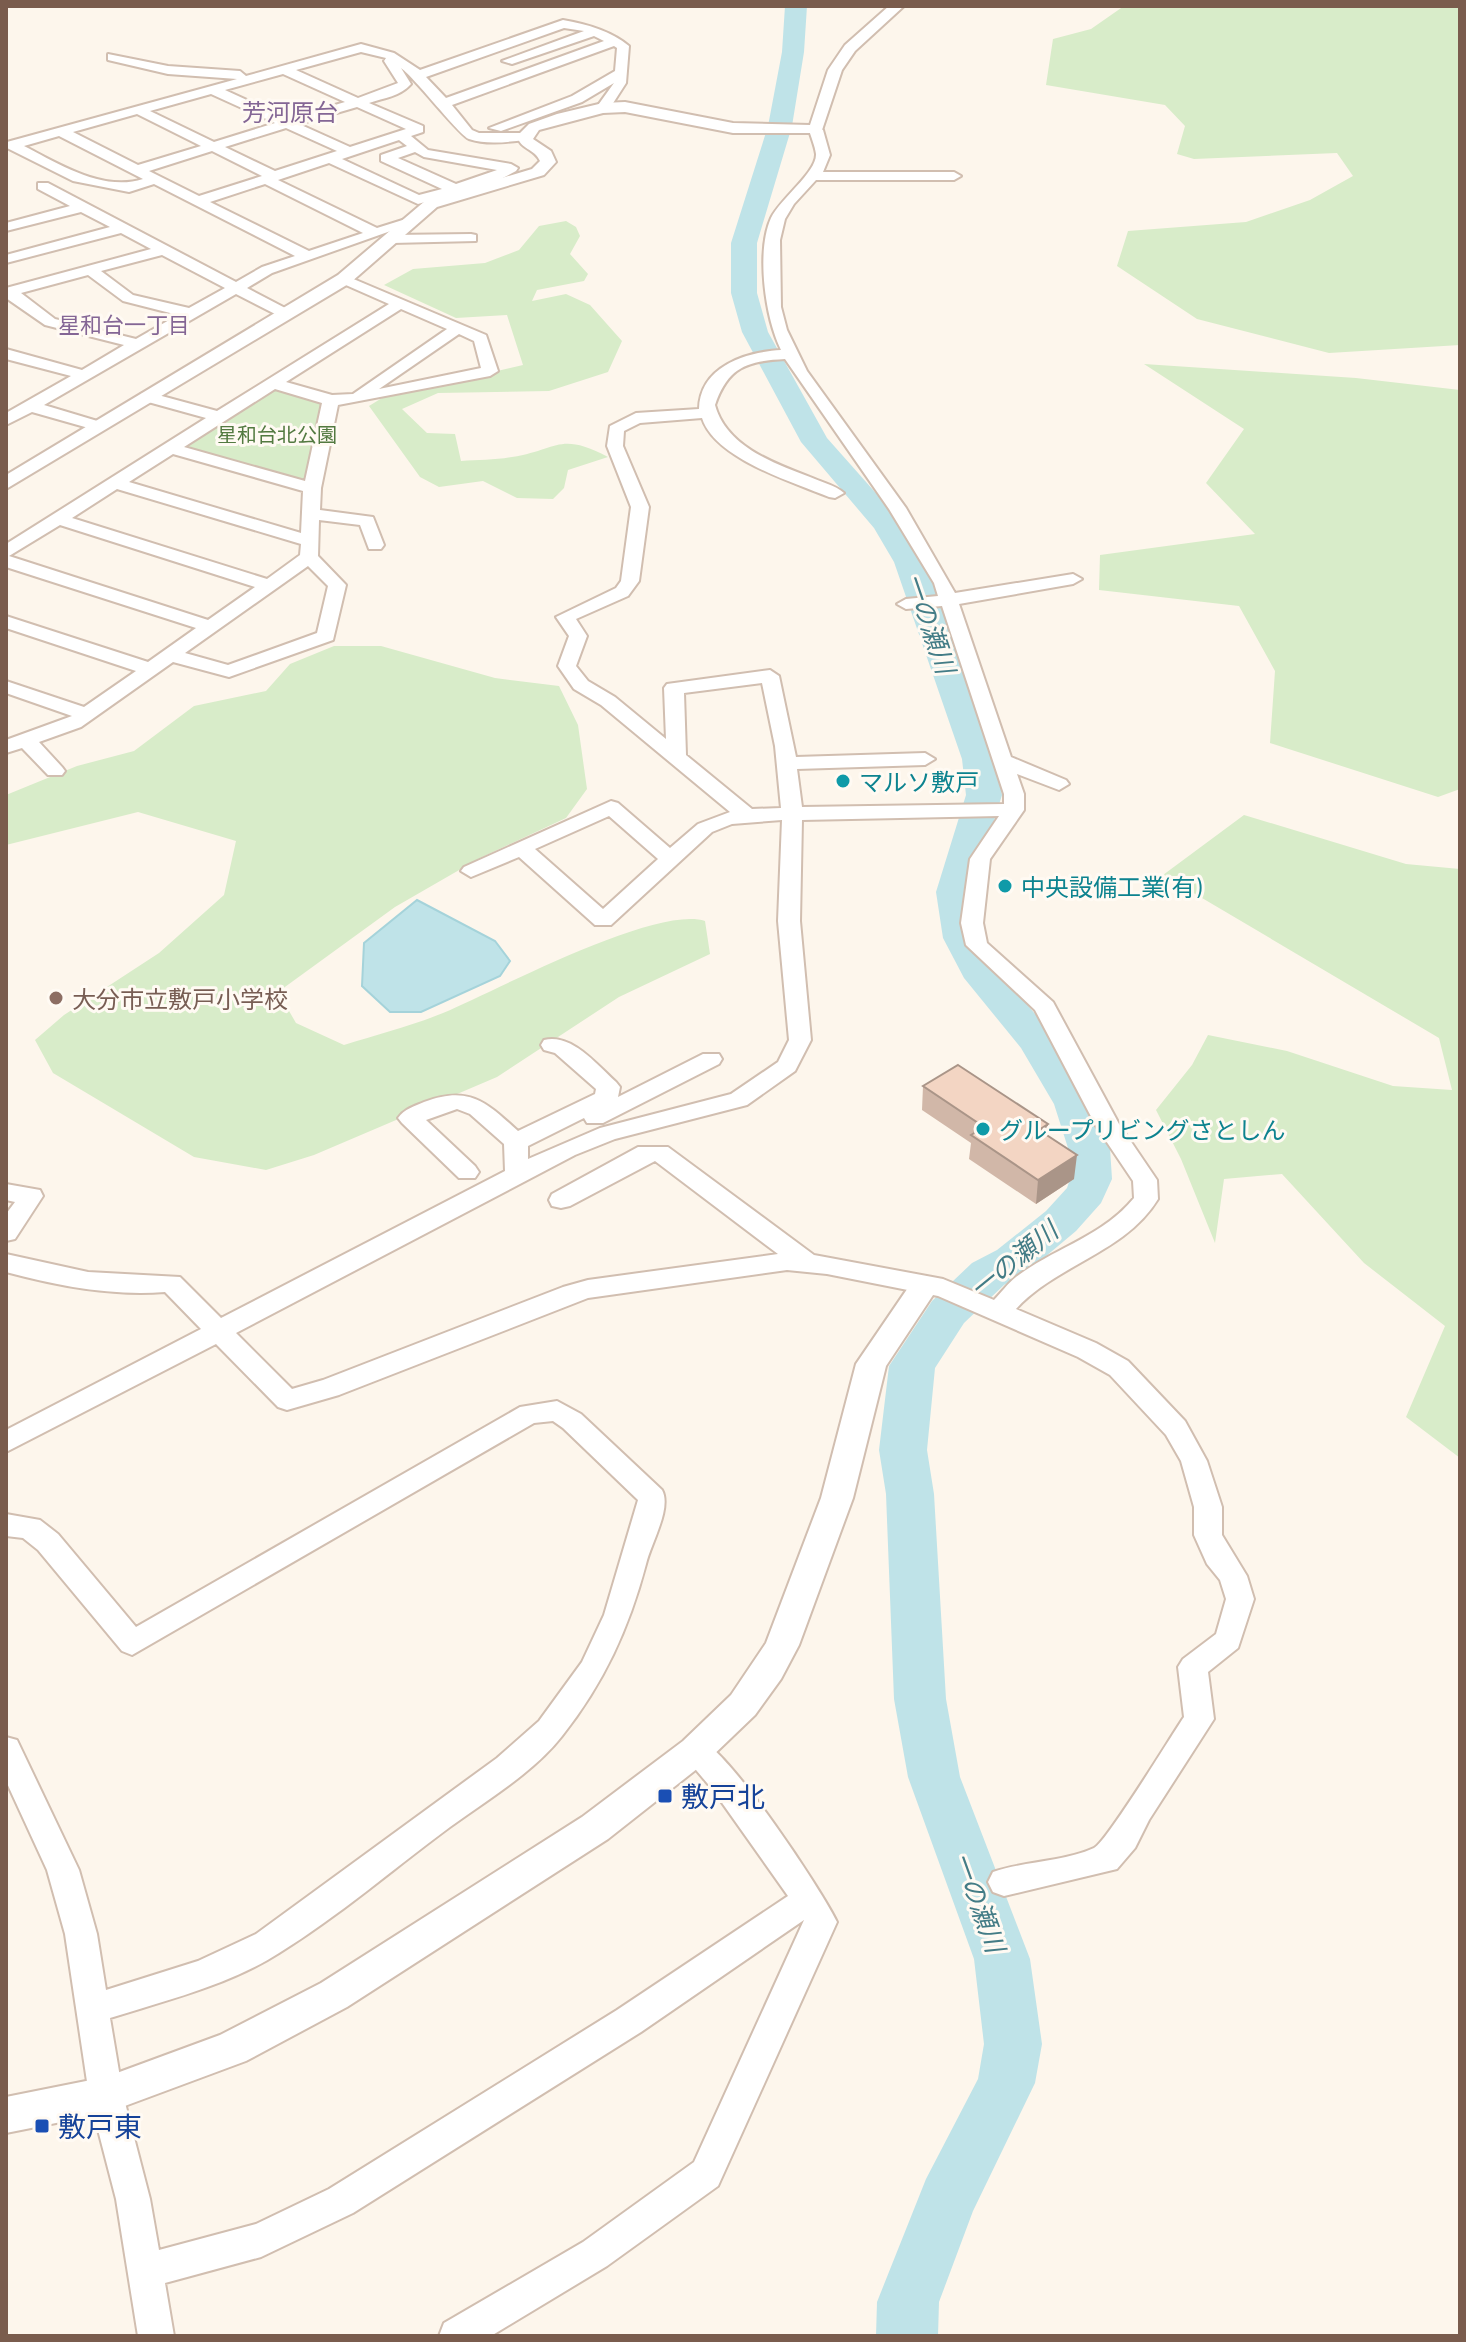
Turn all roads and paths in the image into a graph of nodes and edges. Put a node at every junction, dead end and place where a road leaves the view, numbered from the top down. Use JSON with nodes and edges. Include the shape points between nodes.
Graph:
{"nodes":[{"id":1,"x":897,"y":6,"type":"edge"},
{"id":2,"x":596,"y":31,"type":"junction"},
{"id":3,"x":617,"y":41,"type":"junction"},
{"id":4,"x":391,"y":56,"type":"junction"},
{"id":5,"x":112,"y":57,"type":"dead end"},
{"id":6,"x":488,"y":68,"type":"dead end"},
{"id":7,"x":283,"y":69,"type":"junction"},
{"id":8,"x":621,"y":73,"type":"junction"},
{"id":9,"x":266,"y":74,"type":"junction"},
{"id":10,"x":416,"y":76,"type":"junction"},
{"id":11,"x":444,"y":83,"type":"dead end"},
{"id":12,"x":430,"y":88,"type":"junction"},
{"id":13,"x":212,"y":89,"type":"junction"},
{"id":14,"x":357,"y":102,"type":"junction"},
{"id":15,"x":444,"y":103,"type":"junction"},
{"id":16,"x":603,"y":108,"type":"junction"},
{"id":17,"x":138,"y":110,"type":"junction"},
{"id":18,"x":287,"y":123,"type":"junction"},
{"id":19,"x":809,"y":130,"type":"junction"},
{"id":20,"x":60,"y":131,"type":"junction"},
{"id":21,"x":467,"y":133,"type":"junction"},
{"id":22,"x":401,"y":135,"type":"junction"},
{"id":23,"x":525,"y":136,"type":"junction"},
{"id":24,"x":213,"y":146,"type":"junction"},
{"id":25,"x":414,"y":148,"type":"junction"},
{"id":26,"x":349,"y":152,"type":"junction"},
{"id":27,"x":329,"y":158,"type":"junction"},
{"id":28,"x":136,"y":170,"type":"junction"},
{"id":29,"x":814,"y":176,"type":"junction"},
{"id":30,"x":954,"y":176,"type":"dead end"},
{"id":31,"x":156,"y":179,"type":"junction"},
{"id":32,"x":272,"y":179,"type":"junction"},
{"id":33,"x":43,"y":186,"type":"dead end"},
{"id":34,"x":452,"y":188,"type":"junction"},
{"id":35,"x":198,"y":201,"type":"junction"},
{"id":36,"x":426,"y":201,"type":"junction"},
{"id":37,"x":83,"y":207,"type":"junction"},
{"id":38,"x":6,"y":227,"type":"edge"},
{"id":39,"x":122,"y":228,"type":"junction"},
{"id":40,"x":384,"y":236,"type":"junction"},
{"id":41,"x":471,"y":238,"type":"dead end"},
{"id":42,"x":163,"y":250,"type":"junction"},
{"id":43,"x":307,"y":256,"type":"junction"},
{"id":44,"x":6,"y":259,"type":"edge"},
{"id":45,"x":90,"y":270,"type":"junction"},
{"id":46,"x":344,"y":279,"type":"junction"},
{"id":47,"x":234,"y":287,"type":"junction"},
{"id":48,"x":8,"y":292,"type":"edge"},
{"id":49,"x":400,"y":303,"type":"junction"},
{"id":50,"x":189,"y":313,"type":"junction"},
{"id":51,"x":284,"y":313,"type":"junction"},
{"id":52,"x":458,"y":328,"type":"junction"},
{"id":53,"x":137,"y":344,"type":"junction"},
{"id":54,"x":784,"y":354,"type":"junction"},
{"id":55,"x":9,"y":358,"type":"edge"},
{"id":56,"x":84,"y":375,"type":"junction"},
{"id":57,"x":273,"y":383,"type":"junction"},
{"id":58,"x":147,"y":397,"type":"junction"},
{"id":59,"x":354,"y":399,"type":"junction"},
{"id":60,"x":331,"y":400,"type":"junction"},
{"id":61,"x":31,"y":406,"type":"junction"},
{"id":62,"x":706,"y":413,"type":"junction"},
{"id":63,"x":219,"y":417,"type":"junction"},
{"id":64,"x":6,"y":420,"type":"edge"},
{"id":65,"x":98,"y":426,"type":"junction"},
{"id":66,"x":171,"y":448,"type":"junction"},
{"id":67,"x":6,"y":483,"type":"edge"},
{"id":68,"x":115,"y":483,"type":"junction"},
{"id":69,"x":312,"y":488,"type":"junction"},
{"id":70,"x":835,"y":493,"type":"dead end"},
{"id":71,"x":311,"y":514,"type":"junction"},
{"id":72,"x":58,"y":519,"type":"junction"},
{"id":73,"x":375,"y":545,"type":"dead end"},
{"id":74,"x":309,"y":549,"type":"junction"},
{"id":75,"x":6,"y":552,"type":"edge"},
{"id":76,"x":6,"y":561,"type":"edge"},
{"id":77,"x":1073,"y":579,"type":"dead end"},
{"id":78,"x":269,"y":585,"type":"junction"},
{"id":79,"x":946,"y":602,"type":"junction"},
{"id":80,"x":910,"y":604,"type":"dead end"},
{"id":81,"x":6,"y":622,"type":"edge"},
{"id":82,"x":210,"y":627,"type":"junction"},
{"id":83,"x":170,"y":655,"type":"junction"},
{"id":84,"x":150,"y":669,"type":"junction"},
{"id":85,"x":6,"y":687,"type":"edge"},
{"id":86,"x":86,"y":714,"type":"junction"},
{"id":87,"x":26,"y":740,"type":"junction"},
{"id":88,"x":6,"y":747,"type":"edge"},
{"id":89,"x":676,"y":757,"type":"junction"},
{"id":90,"x":925,"y":759,"type":"dead end"},
{"id":91,"x":1004,"y":761,"type":"junction"},
{"id":92,"x":787,"y":763,"type":"junction"},
{"id":93,"x":55,"y":771,"type":"dead end"},
{"id":94,"x":1059,"y":784,"type":"dead end"},
{"id":95,"x":1008,"y":810,"type":"junction"},
{"id":96,"x":792,"y":813,"type":"junction"},
{"id":97,"x":748,"y":816,"type":"junction"},
{"id":98,"x":521,"y":848,"type":"junction"},
{"id":99,"x":670,"y":859,"type":"junction"},
{"id":100,"x":471,"y":871,"type":"dead end"},
{"id":101,"x":552,"y":1045,"type":"dead end"},
{"id":102,"x":711,"y":1059,"type":"dead end"},
{"id":103,"x":516,"y":1142,"type":"junction"},
{"id":104,"x":577,"y":1145,"type":"junction"},
{"id":105,"x":467,"y":1172,"type":"dead end"},
{"id":106,"x":517,"y":1176,"type":"junction"},
{"id":107,"x":6,"y":1192,"type":"edge"},
{"id":108,"x":561,"y":1200,"type":"dead end"},
{"id":109,"x":6,"y":1233,"type":"edge"},
{"id":110,"x":6,"y":1263,"type":"edge"},
{"id":111,"x":808,"y":1263,"type":"junction"},
{"id":112,"x":934,"y":1287,"type":"junction"},
{"id":113,"x":992,"y":1309,"type":"junction"},
{"id":114,"x":219,"y":1329,"type":"junction"},
{"id":115,"x":6,"y":1442,"type":"edge"},
{"id":116,"x":6,"y":1525,"type":"edge"},
{"id":117,"x":6,"y":1749,"type":"edge"},
{"id":118,"x":695,"y":1751,"type":"junction"},
{"id":119,"x":1004,"y":1882,"type":"dead end"},
{"id":120,"x":809,"y":1899,"type":"junction"},
{"id":121,"x":94,"y":2008,"type":"junction"},
{"id":122,"x":106,"y":2095,"type":"junction"},
{"id":123,"x":6,"y":2115,"type":"edge"},
{"id":124,"x":146,"y":2271,"type":"junction"},
{"id":125,"x":156,"y":2336,"type":"edge"},
{"id":126,"x":457,"y":2336,"type":"edge"}],
"edges":[{"from":1,"to":19,"type":"street","via":[[850,48]]},
{"from":2,"to":3,"type":"street"},
{"from":2,"to":6,"type":"street"},
{"from":2,"to":10,"type":"street","via":[[580,20],[563,24]]},
{"from":3,"to":8,"type":"street","via":[[623,46]]},
{"from":3,"to":15,"type":"street"},
{"from":4,"to":7,"type":"street","via":[[361,48]]},
{"from":4,"to":10,"type":"street"},
{"from":4,"to":14,"type":"street","via":[[389,61],[405,84]]},
{"from":5,"to":9,"type":"street","via":[[168,70]]},
{"from":7,"to":9,"type":"street"},
{"from":7,"to":14,"type":"street"},
{"from":8,"to":16,"type":"street"},
{"from":8,"to":21,"type":"street","via":[[540,114]]},
{"from":9,"to":13,"type":"street"},
{"from":10,"to":12,"type":"street"},
{"from":11,"to":12,"type":"street"},
{"from":12,"to":15,"type":"street"},
{"from":13,"to":17,"type":"street"},
{"from":13,"to":18,"type":"street"},
{"from":14,"to":18,"type":"street"},
{"from":14,"to":22,"type":"street","via":[[418,129]]},
{"from":15,"to":21,"type":"street"},
{"from":16,"to":19,"type":"street","via":[[625,107],[733,128]]},
{"from":16,"to":23,"type":"street","via":[[534,127]]},
{"from":17,"to":20,"type":"street"},
{"from":17,"to":24,"type":"street"},
{"from":18,"to":24,"type":"street"},
{"from":18,"to":26,"type":"street"},
{"from":19,"to":29,"type":"street","via":[[823,155]]},
{"from":20,"to":28,"type":"street"},
{"from":20,"to":31,"type":"street","via":[[12,145],[73,177],[129,188]]},
{"from":21,"to":23,"type":"street"},
{"from":22,"to":25,"type":"street"},
{"from":22,"to":26,"type":"street"},
{"from":23,"to":36,"type":"street","via":[[548,162],[538,172]]},
{"from":24,"to":28,"type":"street"},
{"from":24,"to":32,"type":"street"},
{"from":25,"to":34,"type":"street","via":[[386,158]]},
{"from":25,"to":34,"type":"street","via":[[511,168]]},
{"from":26,"to":27,"type":"street"},
{"from":27,"to":32,"type":"street"},
{"from":27,"to":36,"type":"street"},
{"from":28,"to":31,"type":"street"},
{"from":29,"to":30,"type":"street"},
{"from":29,"to":54,"type":"street","via":[[788,202],[773,240],[773,307]]},
{"from":31,"to":35,"type":"street"},
{"from":32,"to":35,"type":"street"},
{"from":32,"to":40,"type":"street"},
{"from":33,"to":37,"type":"street"},
{"from":34,"to":36,"type":"street"},
{"from":35,"to":43,"type":"street"},
{"from":36,"to":40,"type":"street","via":[[409,222]]},
{"from":37,"to":38,"type":"street"},
{"from":37,"to":39,"type":"street"},
{"from":39,"to":42,"type":"street"},
{"from":39,"to":44,"type":"street"},
{"from":40,"to":41,"type":"street"},
{"from":40,"to":43,"type":"street"},
{"from":40,"to":46,"type":"street"},
{"from":42,"to":45,"type":"street"},
{"from":42,"to":47,"type":"street"},
{"from":43,"to":47,"type":"street"},
{"from":45,"to":48,"type":"street"},
{"from":45,"to":50,"type":"street","via":[[128,298]]},
{"from":46,"to":49,"type":"street"},
{"from":46,"to":51,"type":"street"},
{"from":47,"to":50,"type":"street"},
{"from":47,"to":51,"type":"street"},
{"from":48,"to":53,"type":"street","via":[[50,322]]},
{"from":49,"to":52,"type":"street"},
{"from":49,"to":57,"type":"street"},
{"from":50,"to":53,"type":"street"},
{"from":51,"to":58,"type":"street"},
{"from":52,"to":59,"type":"street"},
{"from":52,"to":59,"type":"street","via":[[481,338],[490,371]]},
{"from":53,"to":56,"type":"street"},
{"from":54,"to":62,"type":"street","via":[[751,356],[731,366],[712,388]]},
{"from":54,"to":79,"type":"street","via":[[914,533],[943,583]]},
{"from":55,"to":56,"type":"street"},
{"from":56,"to":61,"type":"street"},
{"from":57,"to":60,"type":"street"},
{"from":57,"to":63,"type":"street"},
{"from":58,"to":63,"type":"street"},
{"from":58,"to":65,"type":"street"},
{"from":59,"to":60,"type":"street"},
{"from":60,"to":69,"type":"street"},
{"from":61,"to":64,"type":"street"},
{"from":61,"to":65,"type":"street"},
{"from":62,"to":70,"type":"street","via":[[728,443]]},
{"from":62,"to":89,"type":"street","via":[[636,418],[616,429],[615,446],[640,507],[630,581],[622,592],[565,617],[578,636],[567,666],[581,685]]},
{"from":63,"to":66,"type":"street"},
{"from":65,"to":67,"type":"street"},
{"from":66,"to":68,"type":"street"},
{"from":66,"to":69,"type":"street"},
{"from":68,"to":72,"type":"street"},
{"from":68,"to":74,"type":"street"},
{"from":69,"to":71,"type":"street"},
{"from":71,"to":73,"type":"street","via":[[367,521]]},
{"from":71,"to":74,"type":"street"},
{"from":72,"to":75,"type":"street"},
{"from":72,"to":78,"type":"street"},
{"from":74,"to":78,"type":"street"},
{"from":74,"to":83,"type":"street","via":[[337,585],[326,636],[229,671]]},
{"from":76,"to":82,"type":"street"},
{"from":77,"to":79,"type":"street"},
{"from":78,"to":82,"type":"street"},
{"from":79,"to":80,"type":"street"},
{"from":79,"to":91,"type":"street"},
{"from":81,"to":84,"type":"street"},
{"from":82,"to":83,"type":"street"},
{"from":83,"to":84,"type":"street"},
{"from":84,"to":86,"type":"street"},
{"from":85,"to":86,"type":"street"},
{"from":86,"to":87,"type":"street"},
{"from":87,"to":88,"type":"street"},
{"from":87,"to":93,"type":"street"},
{"from":89,"to":92,"type":"street","via":[[674,688],[770,676]]},
{"from":89,"to":97,"type":"street"},
{"from":90,"to":92,"type":"street"},
{"from":91,"to":94,"type":"street"},
{"from":91,"to":95,"type":"street","via":[[1014,794]]},
{"from":92,"to":96,"type":"street"},
{"from":95,"to":96,"type":"street"},
{"from":95,"to":113,"type":"street","via":[[980,859],[972,923],[977,945],[1045,1007],[1108,1126],[1145,1180],[1146,1199],[1109,1235],[1024,1284]]},
{"from":96,"to":97,"type":"street"},
{"from":96,"to":104,"type":"street","via":[[789,921],[800,1040],[787,1066],[739,1100]]},
{"from":97,"to":99,"type":"street","via":[[705,828]]},
{"from":98,"to":99,"type":"street","via":[[611,807]]},
{"from":98,"to":99,"type":"street","via":[[603,920]]},
{"from":98,"to":100,"type":"street"},
{"from":101,"to":103,"type":"street","via":[[563,1048],[608,1087],[606,1098]]},
{"from":102,"to":104,"type":"street","via":[[565,1133]]},
{"from":103,"to":105,"type":"street","via":[[469,1102],[443,1101],[410,1118]]},
{"from":103,"to":106,"type":"street"},
{"from":104,"to":106,"type":"street"},
{"from":106,"to":114,"type":"street"},
{"from":107,"to":109,"type":"street","via":[[31,1196]]},
{"from":108,"to":111,"type":"street","via":[[646,1153],[660,1153]]},
{"from":110,"to":114,"type":"street","via":[[122,1285],[171,1283]]},
{"from":111,"to":112,"type":"street"},
{"from":111,"to":114,"type":"street","via":[[787,1261],[588,1289],[287,1400]]},
{"from":112,"to":113,"type":"street"},
{"from":112,"to":118,"type":"street","via":[[871,1364],[837,1498],[782,1645],[743,1705]]},
{"from":113,"to":119,"type":"street","via":[[1119,1368],[1176,1428],[1194,1461],[1208,1507],[1208,1535],[1233,1576],[1240,1599],[1228,1640],[1193,1667],[1199,1719],[1124,1839],[1106,1859]]},
{"from":114,"to":115,"type":"street"},
{"from":116,"to":121,"type":"street","via":[[30,1528],[48,1542],[132,1643],[529,1414],[557,1411],[572,1421],[652,1497],[618,1615],[594,1669],[550,1730],[508,1767],[267,1944],[205,1973]]},
{"from":117,"to":121,"type":"street","via":[[63,1870]]},
{"from":118,"to":120,"type":"street","via":[[724,1781]]},
{"from":118,"to":122,"type":"street","via":[[595,1828],[334,1995],[232,2048]]},
{"from":120,"to":124,"type":"street","via":[[629,2021],[341,2201],[261,2240]]},
{"from":120,"to":126,"type":"street","via":[[821,1922],[706,2174],[595,2254]]},
{"from":121,"to":122,"type":"street"},
{"from":122,"to":123,"type":"street"},
{"from":122,"to":124,"type":"street"},
{"from":124,"to":125,"type":"street"}]}
